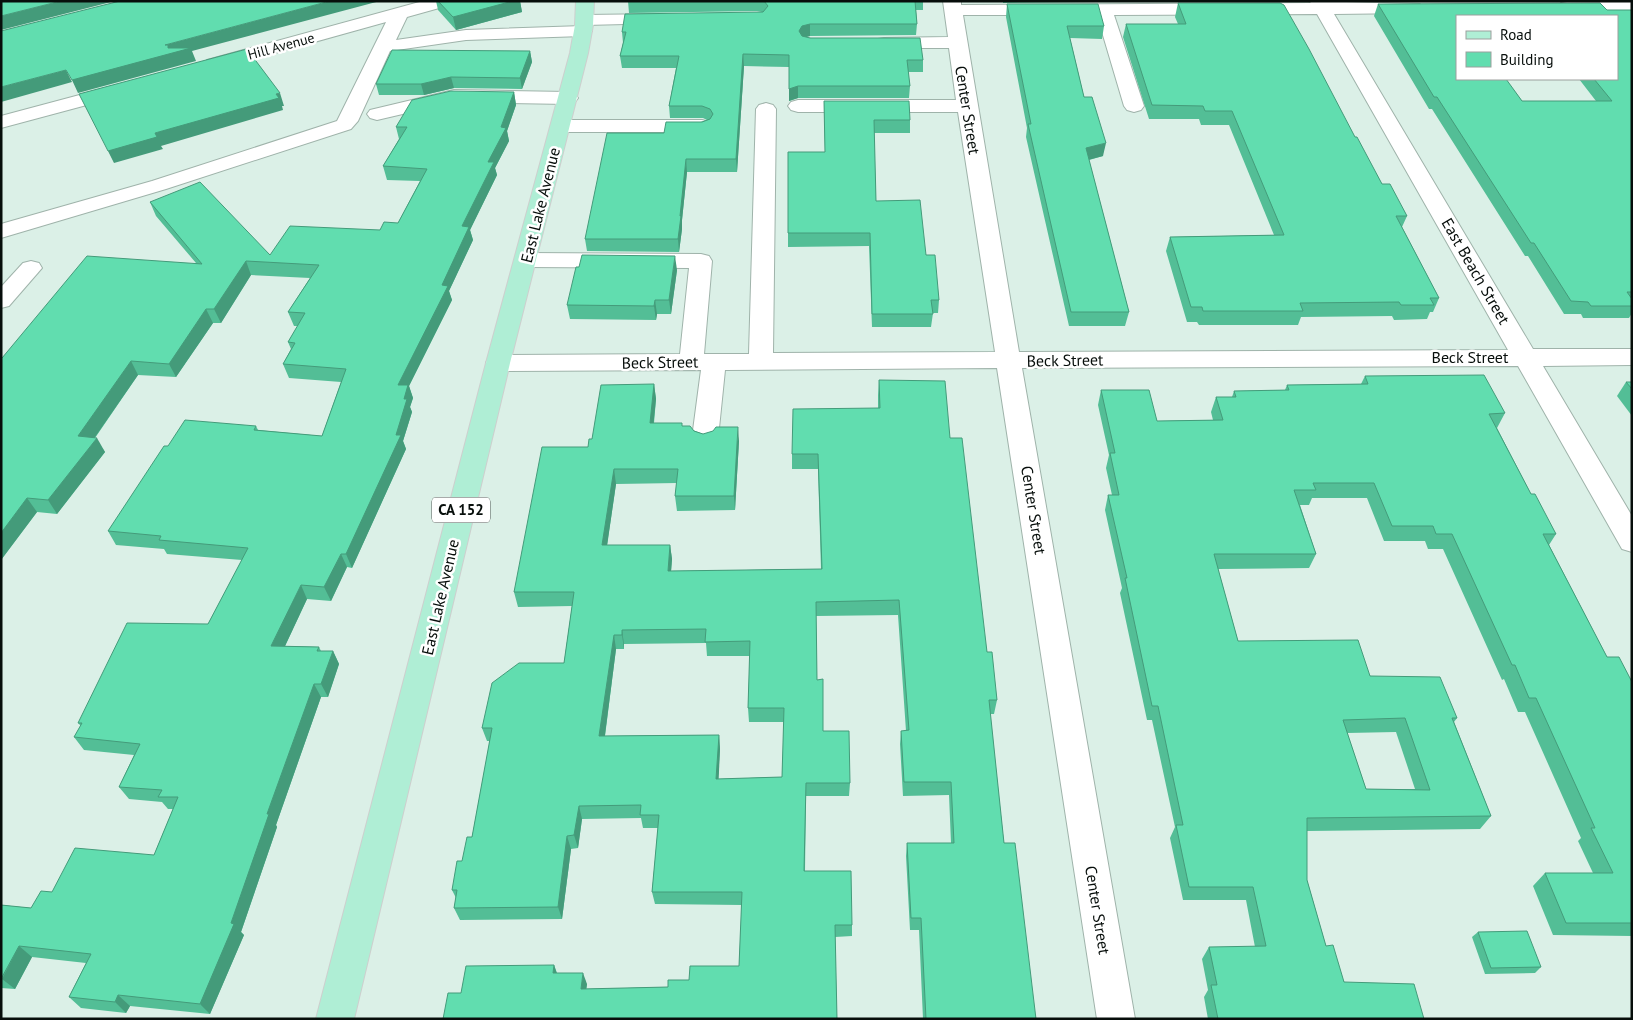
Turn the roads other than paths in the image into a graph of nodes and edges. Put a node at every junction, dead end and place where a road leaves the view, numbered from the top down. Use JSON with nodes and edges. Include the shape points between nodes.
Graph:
{"nodes":[{"id":1,"x":376,"y":1,"type":"edge"},
{"id":2,"x":444,"y":1,"type":"edge"},
{"id":3,"x":1320,"y":5,"type":"edge"},
{"id":4,"x":952,"y":6,"type":"edge"},
{"id":5,"x":1546,"y":7,"type":"edge"},
{"id":6,"x":1632,"y":7,"type":"edge"},
{"id":7,"x":1432,"y":8,"type":"edge"},
{"id":8,"x":1104,"y":10,"type":"junction"},
{"id":9,"x":395,"y":15,"type":"junction"},
{"id":10,"x":584,"y":17,"type":"edge"},
{"id":11,"x":679,"y":19,"type":"edge"},
{"id":12,"x":957,"y":42,"type":"junction"},
{"id":13,"x":867,"y":43,"type":"edge"},
{"id":14,"x":383,"y":47,"type":"junction"},
{"id":15,"x":198,"y":69,"type":"edge"},
{"id":16,"x":131,"y":87,"type":"edge"},
{"id":17,"x":798,"y":106,"type":"dead end"},
{"id":18,"x":966,"y":106,"type":"junction"},
{"id":19,"x":1134,"y":106,"type":"dead end"},
{"id":20,"x":766,"y":109,"type":"dead end"},
{"id":21,"x":564,"y":112,"type":"junction"},
{"id":22,"x":377,"y":114,"type":"dead end"},
{"id":23,"x":407,"y":118,"type":"edge"},
{"id":24,"x":1,"y":122,"type":"edge"},
{"id":25,"x":702,"y":126,"type":"edge"},
{"id":26,"x":1,"y":231,"type":"edge"},
{"id":27,"x":526,"y":260,"type":"junction"},
{"id":28,"x":31,"y":268,"type":"dead end"},
{"id":29,"x":1,"y":301,"type":"edge"},
{"id":30,"x":1525,"y":357,"type":"junction"},
{"id":31,"x":1632,"y":357,"type":"edge"},
{"id":32,"x":702,"y":361,"type":"junction"},
{"id":33,"x":761,"y":361,"type":"junction"},
{"id":34,"x":1010,"y":361,"type":"junction"},
{"id":35,"x":498,"y":363,"type":"junction"},
{"id":36,"x":705,"y":438,"type":"edge"},
{"id":37,"x":1632,"y":541,"type":"edge"},
{"id":38,"x":334,"y":1019,"type":"edge"},
{"id":39,"x":1116,"y":1019,"type":"edge"}],
"edges":[{"from":1,"to":9,"type":"street"},
{"from":2,"to":9,"type":"street","name":"Hill Avenue"},
{"from":3,"to":7,"type":"street"},
{"from":3,"to":8,"type":"street"},
{"from":3,"to":30,"type":"street","name":"East Beach Street"},
{"from":4,"to":8,"type":"street"},
{"from":4,"to":12,"type":"street","name":"Center Street"},
{"from":5,"to":6,"type":"street"},
{"from":8,"to":19,"type":"street"},
{"from":9,"to":14,"type":"street"},
{"from":9,"to":15,"type":"street","name":"Hill Avenue"},
{"from":10,"to":11,"type":"street"},
{"from":10,"to":14,"type":"street"},
{"from":10,"to":21,"type":"main road","name":"East Lake Avenue","number":"CA 152"},
{"from":12,"to":13,"type":"street"},
{"from":12,"to":18,"type":"street","name":"Center Street"},
{"from":14,"to":26,"type":"street","via":[[344,125],[144,190]]},
{"from":16,"to":24,"type":"street"},
{"from":17,"to":18,"type":"street"},
{"from":18,"to":34,"type":"street","name":"Center Street"},
{"from":20,"to":33,"type":"street"},
{"from":21,"to":22,"type":"street","via":[[454,96]]},
{"from":21,"to":23,"type":"street","via":[[458,103]]},
{"from":21,"to":25,"type":"street"},
{"from":21,"to":27,"type":"main road","name":"East Lake Avenue","number":"CA 152"},
{"from":27,"to":32,"type":"street","via":[[700,261]]},
{"from":27,"to":35,"type":"main road","name":"East Lake Avenue","number":"CA 152"},
{"from":28,"to":29,"type":"street"},
{"from":30,"to":31,"type":"street","name":"Beck Street"},
{"from":30,"to":34,"type":"street","name":"Beck Street"},
{"from":30,"to":37,"type":"street","name":"East Beach Street"},
{"from":32,"to":33,"type":"street","name":"Beck Street"},
{"from":32,"to":35,"type":"street","name":"Beck Street"},
{"from":32,"to":36,"type":"street"},
{"from":33,"to":34,"type":"street","name":"Beck Street"},
{"from":34,"to":39,"type":"street","name":"Center Street"},
{"from":35,"to":38,"type":"main road","name":"East Lake Avenue","number":"CA 152"}]}
